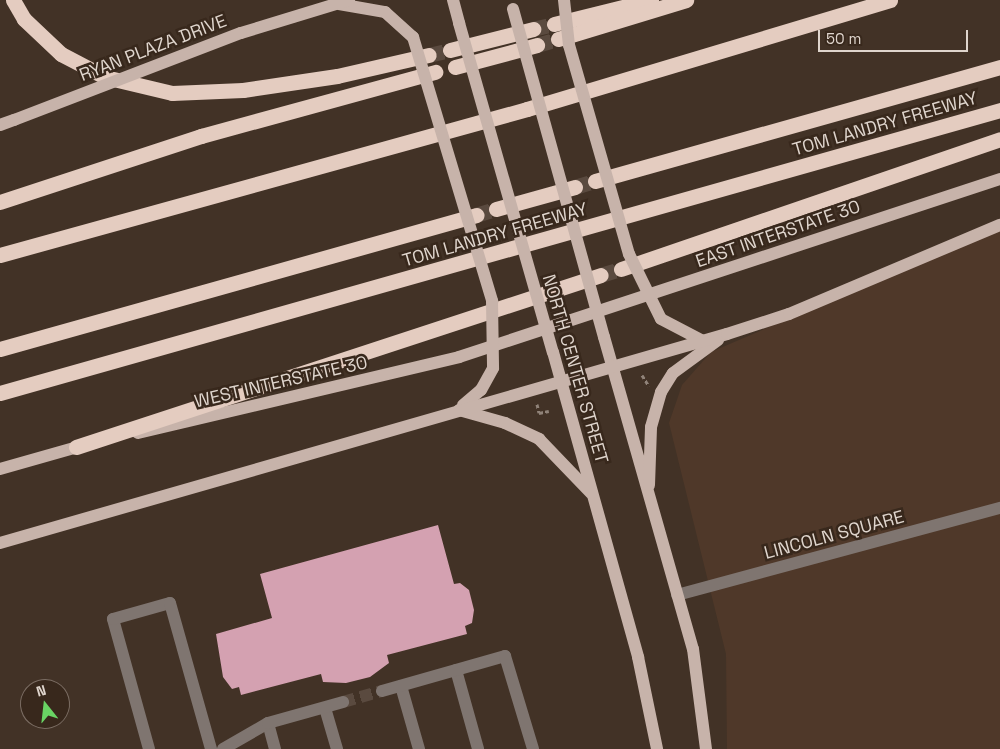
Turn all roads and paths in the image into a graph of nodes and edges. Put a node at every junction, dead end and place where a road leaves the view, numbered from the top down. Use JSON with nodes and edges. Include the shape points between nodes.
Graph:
{"nodes":[{"id":1,"x":12,"y":0,"type":"edge"},
{"id":2,"x":453,"y":0,"type":"edge"},
{"id":3,"x":564,"y":0,"type":"edge"},
{"id":4,"x":651,"y":0,"type":"edge"},
{"id":5,"x":686,"y":0,"type":"edge"},
{"id":6,"x":890,"y":0,"type":"edge"},
{"id":7,"x":339,"y":1,"type":"edge"},
{"id":8,"x":511,"y":4,"type":"edge"},
{"id":9,"x":533,"y":29,"type":"tunnel mouth"},
{"id":10,"x":537,"y":45,"type":"tunnel mouth"},
{"id":11,"x":450,"y":50,"type":"tunnel mouth"},
{"id":12,"x":429,"y":55,"type":"tunnel mouth"},
{"id":13,"x":455,"y":67,"type":"tunnel mouth"},
{"id":14,"x":1000,"y":67,"type":"edge"},
{"id":15,"x":435,"y":72,"type":"tunnel mouth"},
{"id":16,"x":1000,"y":110,"type":"edge"},
{"id":17,"x":0,"y":125,"type":"edge"},
{"id":18,"x":1000,"y":139,"type":"edge"},
{"id":19,"x":1000,"y":179,"type":"edge"},
{"id":20,"x":596,"y":181,"type":"tunnel mouth"},
{"id":21,"x":575,"y":187,"type":"tunnel mouth"},
{"id":22,"x":0,"y":202,"type":"edge"},
{"id":23,"x":496,"y":209,"type":"tunnel mouth"},
{"id":24,"x":476,"y":215,"type":"tunnel mouth"},
{"id":25,"x":1000,"y":225,"type":"edge"},
{"id":26,"x":0,"y":254,"type":"edge"},
{"id":27,"x":621,"y":269,"type":"tunnel mouth"},
{"id":28,"x":601,"y":275,"type":"tunnel mouth"},
{"id":29,"x":568,"y":322,"type":"joint"},
{"id":30,"x":727,"y":334,"type":"junction"},
{"id":31,"x":702,"y":341,"type":"junction"},
{"id":32,"x":0,"y":349,"type":"edge"},
{"id":33,"x":613,"y":367,"type":"junction"},
{"id":34,"x":642,"y":375,"type":"dead end"},
{"id":35,"x":560,"y":381,"type":"junction"},
{"id":36,"x":652,"y":387,"type":"dead end"},
{"id":37,"x":0,"y":393,"type":"edge"},
{"id":38,"x":537,"y":404,"type":"dead end"},
{"id":39,"x":456,"y":409,"type":"junction"},
{"id":40,"x":549,"y":411,"type":"dead end"},
{"id":41,"x":76,"y":447,"type":"junction"},
{"id":42,"x":0,"y":469,"type":"edge"},
{"id":43,"x":592,"y":495,"type":"junction"},
{"id":44,"x":649,"y":500,"type":"junction"},
{"id":45,"x":1000,"y":508,"type":"edge"},
{"id":46,"x":0,"y":543,"type":"edge"},
{"id":47,"x":677,"y":595,"type":"junction"},
{"id":48,"x":456,"y":670,"type":"junction"},
{"id":49,"x":401,"y":686,"type":"junction"},
{"id":50,"x":382,"y":691,"type":"tunnel mouth"},
{"id":51,"x":344,"y":702,"type":"tunnel mouth"},
{"id":52,"x":325,"y":708,"type":"junction"},
{"id":53,"x":268,"y":723,"type":"junction"},
{"id":54,"x":149,"y":749,"type":"edge"},
{"id":55,"x":211,"y":749,"type":"edge"},
{"id":56,"x":223,"y":749,"type":"edge"},
{"id":57,"x":275,"y":749,"type":"edge"},
{"id":58,"x":337,"y":749,"type":"edge"},
{"id":59,"x":419,"y":749,"type":"edge"},
{"id":60,"x":478,"y":749,"type":"edge"},
{"id":61,"x":533,"y":749,"type":"edge"},
{"id":62,"x":657,"y":749,"type":"edge"},
{"id":63,"x":706,"y":749,"type":"edge"}],
"edges":[{"from":1,"to":12,"type":"highway","via":[[24,19],[61,54],[105,77],[172,93],[290,83]]},
{"from":2,"to":35,"type":"main road","name":"NORTH CENTER STREET","bridge":true},
{"from":3,"to":31,"type":"main road","bridge":true,"via":[[569,45],[629,254],[661,319]]},
{"from":4,"to":5,"type":"highway","via":[[556,32]]},
{"from":6,"to":26,"type":"highway","via":[[527,108]]},
{"from":7,"to":17,"type":"main road","name":"RYAN PLAZA DRIVE","bridge":true,"via":[[241,33]]},
{"from":7,"to":39,"type":"main road","bridge":true,"via":[[385,12],[413,36],[492,301],[492,368],[482,390]]},
{"from":8,"to":33,"type":"main road","name":"NORTH CENTER STREET","bridge":true},
{"from":9,"to":11,"type":"highway"},
{"from":10,"to":13,"type":"highway"},
{"from":14,"to":20,"type":"highway"},
{"from":15,"to":22,"type":"highway","via":[[201,136]]},
{"from":16,"to":37,"type":"highway","name":"TOM LANDRY FREEWAY"},
{"from":18,"to":27,"type":"highway"},
{"from":19,"to":29,"type":"main road","name":"EAST INTERSTATE 30"},
{"from":21,"to":23,"type":"highway"},
{"from":24,"to":32,"type":"highway"},
{"from":25,"to":30,"type":"main road","via":[[789,314]]},
{"from":28,"to":41,"type":"highway"},
{"from":29,"to":41,"type":"main road","name":"WEST INTERSTATE 30","via":[[459,357]]},
{"from":30,"to":31,"type":"main road"},
{"from":30,"to":44,"type":"main road","via":[[673,374],[661,392],[651,427]]},
{"from":31,"to":33,"type":"main road"},
{"from":33,"to":35,"type":"main road"},
{"from":33,"to":44,"type":"main road","name":"NORTH CENTER STREET"},
{"from":34,"to":36,"type":"path","via":[[644,383]]},
{"from":35,"to":39,"type":"main road"},
{"from":35,"to":43,"type":"main road","name":"NORTH CENTER STREET"},
{"from":38,"to":40,"type":"path","via":[[539,413]]},
{"from":39,"to":43,"type":"main road","via":[[505,423],[539,439]]},
{"from":39,"to":46,"type":"main road"},
{"from":41,"to":42,"type":"main road","name":"WEST INTERSTATE 30"},
{"from":43,"to":62,"type":"main road","name":"NORTH CENTER STREET","via":[[638,657]]},
{"from":44,"to":47,"type":"main road","name":"NORTH CENTER STREET"},
{"from":45,"to":47,"type":"street","name":"LINCOLN SQUARE"},
{"from":47,"to":63,"type":"main road","name":"NORTH CENTER STREET","via":[[696,664]]},
{"from":48,"to":49,"type":"street"},
{"from":48,"to":60,"type":"street"},
{"from":48,"to":61,"type":"street","via":[[505,656]]},
{"from":49,"to":50,"type":"street"},
{"from":49,"to":59,"type":"street"},
{"from":51,"to":52,"type":"street"},
{"from":52,"to":53,"type":"street"},
{"from":52,"to":58,"type":"street"},
{"from":53,"to":56,"type":"street"},
{"from":53,"to":57,"type":"street"},
{"from":54,"to":55,"type":"street","via":[[113,620],[170,603]]}]}
